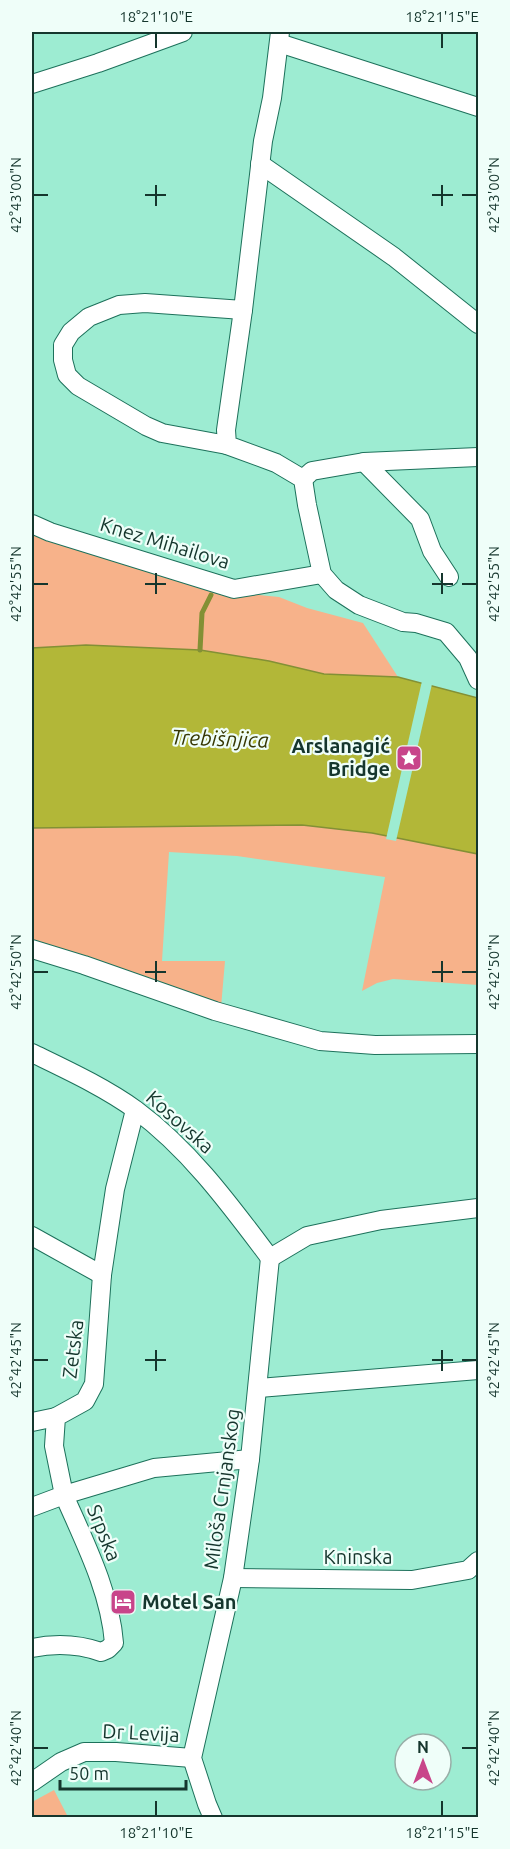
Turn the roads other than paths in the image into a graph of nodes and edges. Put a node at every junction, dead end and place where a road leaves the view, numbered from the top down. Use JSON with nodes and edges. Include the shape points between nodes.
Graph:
{"nodes":[{"id":1,"x":183,"y":32,"type":"edge"},
{"id":2,"x":279,"y":37,"type":"edge"},
{"id":3,"x":32,"y":84,"type":"edge"},
{"id":4,"x":478,"y":107,"type":"edge"},
{"id":5,"x":260,"y":164,"type":"junction"},
{"id":6,"x":243,"y":310,"type":"junction"},
{"id":7,"x":478,"y":324,"type":"edge"},
{"id":8,"x":227,"y":446,"type":"junction"},
{"id":9,"x":478,"y":457,"type":"edge"},
{"id":10,"x":364,"y":462,"type":"junction"},
{"id":11,"x":303,"y":479,"type":"junction"},
{"id":12,"x":32,"y":524,"type":"edge"},
{"id":13,"x":322,"y":574,"type":"junction"},
{"id":14,"x":449,"y":577,"type":"dead end"},
{"id":15,"x":478,"y":680,"type":"edge"},
{"id":16,"x":32,"y":949,"type":"edge"},
{"id":17,"x":478,"y":1044,"type":"edge"},
{"id":18,"x":32,"y":1053,"type":"edge"},
{"id":19,"x":135,"y":1110,"type":"junction"},
{"id":20,"x":478,"y":1208,"type":"edge"},
{"id":21,"x":32,"y":1236,"type":"edge"},
{"id":22,"x":270,"y":1258,"type":"junction"},
{"id":23,"x":102,"y":1275,"type":"junction"},
{"id":24,"x":478,"y":1370,"type":"edge"},
{"id":25,"x":259,"y":1388,"type":"junction"},
{"id":26,"x":56,"y":1417,"type":"junction"},
{"id":27,"x":32,"y":1422,"type":"edge"},
{"id":28,"x":250,"y":1459,"type":"junction"},
{"id":29,"x":64,"y":1495,"type":"junction"},
{"id":30,"x":32,"y":1507,"type":"edge"},
{"id":31,"x":475,"y":1570,"type":"edge"},
{"id":32,"x":233,"y":1578,"type":"junction"},
{"id":33,"x":32,"y":1648,"type":"edge"},
{"id":34,"x":192,"y":1758,"type":"junction"},
{"id":35,"x":32,"y":1782,"type":"edge"},
{"id":36,"x":211,"y":1817,"type":"edge"}],
"edges":[{"from":1,"to":3,"type":"street"},
{"from":2,"to":4,"type":"street"},
{"from":2,"to":5,"type":"street","via":[[273,98]]},
{"from":5,"to":6,"type":"street"},
{"from":5,"to":7,"type":"street","via":[[394,257]]},
{"from":6,"to":8,"type":"street"},
{"from":6,"to":8,"type":"street","via":[[145,303],[119,305],[89,317],[63,345],[67,375],[78,386],[162,433]]},
{"from":8,"to":11,"type":"street","via":[[276,463]]},
{"from":9,"to":10,"type":"street"},
{"from":10,"to":11,"type":"street","via":[[312,471]]},
{"from":10,"to":14,"type":"street","via":[[420,519],[432,550]]},
{"from":11,"to":13,"type":"street"},
{"from":12,"to":13,"type":"street","name":"Knez Mihailova","via":[[234,589]]},
{"from":13,"to":15,"type":"street","via":[[336,590],[360,605],[403,622],[446,632],[468,658]]},
{"from":16,"to":17,"type":"street","via":[[214,1011],[320,1041]]},
{"from":18,"to":19,"type":"street","name":"Kosovska","via":[[90,1081]]},
{"from":19,"to":22,"type":"street","name":"Kosovska","via":[[170,1138],[208,1178]]},
{"from":19,"to":23,"type":"street","name":"Zetska","via":[[115,1188]]},
{"from":20,"to":22,"type":"street","via":[[381,1220],[307,1236]]},
{"from":21,"to":23,"type":"street"},
{"from":22,"to":25,"type":"street","name":"Miloša Crnjanskog"},
{"from":23,"to":26,"type":"street","name":"Zetska","via":[[94,1384],[85,1401]]},
{"from":24,"to":25,"type":"street"},
{"from":25,"to":28,"type":"street","name":"Miloša Crnjanskog"},
{"from":26,"to":27,"type":"street","name":"Zetska"},
{"from":26,"to":29,"type":"street","via":[[54,1446]]},
{"from":28,"to":29,"type":"street","via":[[154,1468]]},
{"from":28,"to":32,"type":"street","name":"Miloša Crnjanskog"},
{"from":29,"to":30,"type":"street"},
{"from":29,"to":33,"type":"street","name":"Srpska","via":[[101,1586],[114,1642],[101,1652],[69,1644]]},
{"from":31,"to":32,"type":"street","name":"Kninska","via":[[412,1580]]},
{"from":32,"to":34,"type":"street","name":"Miloša Crnjanskog"},
{"from":34,"to":35,"type":"street","name":"Dr Levija","via":[[84,1752]]},
{"from":34,"to":36,"type":"street","name":"Dr Levija"}]}
